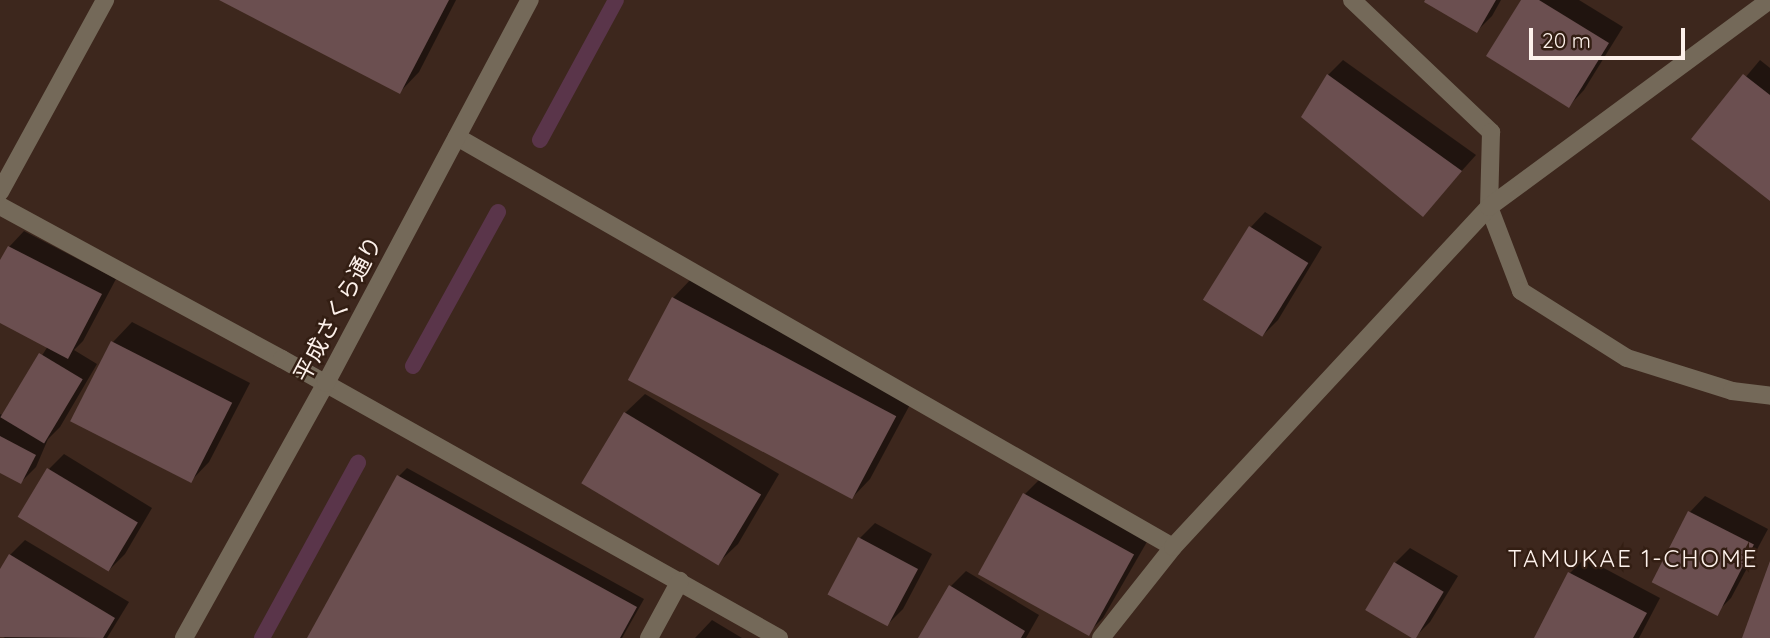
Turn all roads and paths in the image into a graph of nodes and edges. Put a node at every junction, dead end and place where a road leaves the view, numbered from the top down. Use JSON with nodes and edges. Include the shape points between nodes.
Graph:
{"nodes":[{"id":1,"x":105,"y":0,"type":"edge"},
{"id":2,"x":530,"y":0,"type":"edge"},
{"id":3,"x":1352,"y":0,"type":"edge"},
{"id":4,"x":1767,"y":9,"type":"edge"},
{"id":5,"x":457,"y":137,"type":"junction"},
{"id":6,"x":0,"y":192,"type":"edge"},
{"id":7,"x":0,"y":206,"type":"edge"},
{"id":8,"x":1489,"y":207,"type":"junction"},
{"id":9,"x":326,"y":383,"type":"junction"},
{"id":10,"x":1770,"y":396,"type":"edge"},
{"id":11,"x":1173,"y":547,"type":"junction"},
{"id":12,"x":680,"y":581,"type":"junction"},
{"id":13,"x":184,"y":638,"type":"edge"},
{"id":14,"x":649,"y":638,"type":"edge"},
{"id":15,"x":779,"y":638,"type":"edge"},
{"id":16,"x":1101,"y":638,"type":"edge"}],
"edges":[{"from":1,"to":6,"type":"street"},
{"from":2,"to":5,"type":"street","name":"平成さくら通り"},
{"from":3,"to":8,"type":"street","via":[[1491,132]]},
{"from":4,"to":8,"type":"street"},
{"from":5,"to":9,"type":"street","name":"平成さくら通り"},
{"from":5,"to":11,"type":"street"},
{"from":7,"to":9,"type":"street"},
{"from":8,"to":10,"type":"street","via":[[1521,291],[1627,358],[1732,391]]},
{"from":8,"to":11,"type":"street"},
{"from":9,"to":12,"type":"street"},
{"from":9,"to":13,"type":"street","name":"平成さくら通り"},
{"from":11,"to":16,"type":"street"},
{"from":12,"to":14,"type":"street"},
{"from":12,"to":15,"type":"street"}]}
